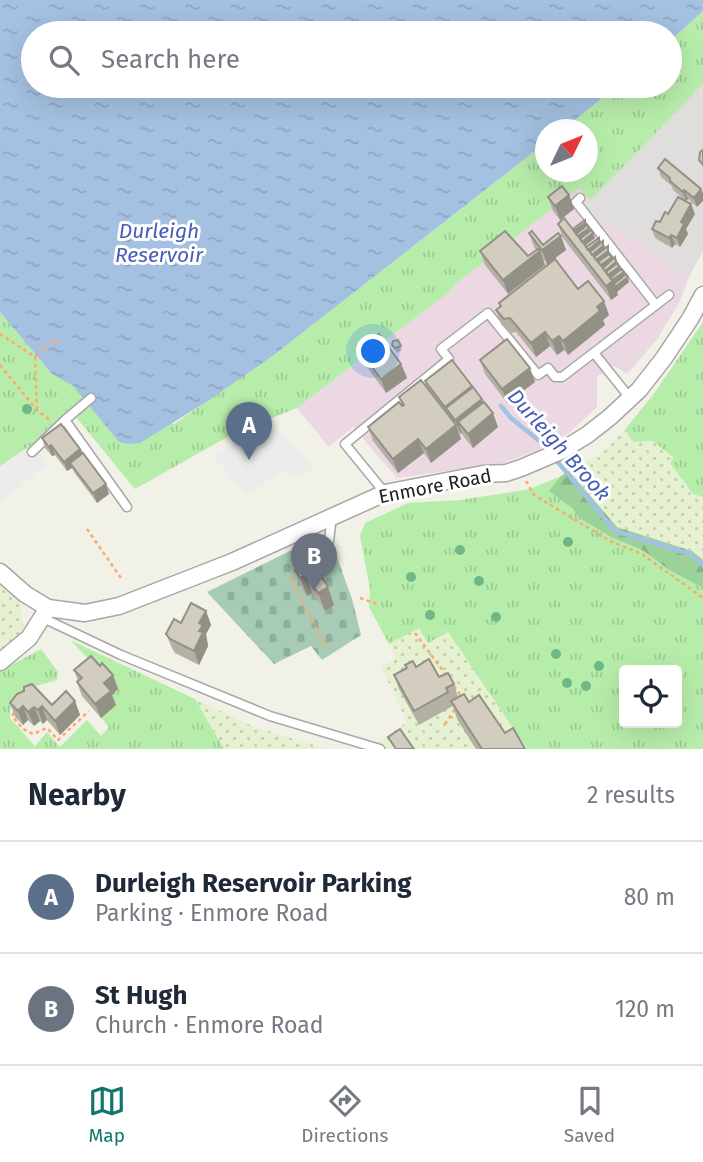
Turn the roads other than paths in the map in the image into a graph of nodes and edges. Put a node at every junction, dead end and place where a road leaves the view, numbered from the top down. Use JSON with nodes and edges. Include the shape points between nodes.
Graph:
{"nodes":[{"id":1,"x":580,"y":198,"type":"dead end"},
{"id":2,"x":669,"y":295,"type":"dead end"},
{"id":3,"x":703,"y":295,"type":"edge"},
{"id":4,"x":656,"y":305,"type":"junction"},
{"id":5,"x":594,"y":353,"type":"junction"},
{"id":6,"x":91,"y":398,"type":"dead end"},
{"id":7,"x":630,"y":398,"type":"junction"},
{"id":8,"x":62,"y":423,"type":"junction"},
{"id":9,"x":32,"y":452,"type":"dead end"},
{"id":10,"x":385,"y":493,"type":"junction"},
{"id":11,"x":127,"y":506,"type":"dead end"},
{"id":12,"x":332,"y":516,"type":"junction"},
{"id":13,"x":329,"y":541,"type":"road end"},
{"id":14,"x":0,"y":572,"type":"edge"},
{"id":15,"x":45,"y":613,"type":"junction"},
{"id":16,"x":0,"y":662,"type":"edge"},
{"id":17,"x":380,"y":749,"type":"edge"}],
"edges":[{"from":1,"to":4,"type":"lane","via":[[576,202]]},
{"from":2,"to":4,"type":"lane"},
{"from":3,"to":7,"type":"street","name":"Enmore Road","via":[[664,358]]},
{"from":4,"to":5,"type":"lane"},
{"from":5,"to":7,"type":"lane"},
{"from":5,"to":10,"type":"lane","via":[[562,377],[555,377],[548,368],[538,375],[488,313],[442,349],[449,359],[345,444]]},
{"from":6,"to":8,"type":"lane"},
{"from":7,"to":10,"type":"street","name":"Enmore Road","via":[[587,435],[521,468]]},
{"from":8,"to":9,"type":"lane"},
{"from":8,"to":11,"type":"lane"},
{"from":10,"to":12,"type":"street","name":"Enmore Road"},
{"from":12,"to":13,"type":"lane"},
{"from":12,"to":15,"type":"street","name":"Enmore Road","via":[[119,606]]},
{"from":14,"to":15,"type":"street","name":"Enmore Road"},
{"from":15,"to":16,"type":"street","via":[[29,638]]},
{"from":15,"to":17,"type":"lane","via":[[121,655],[270,716]]}]}
